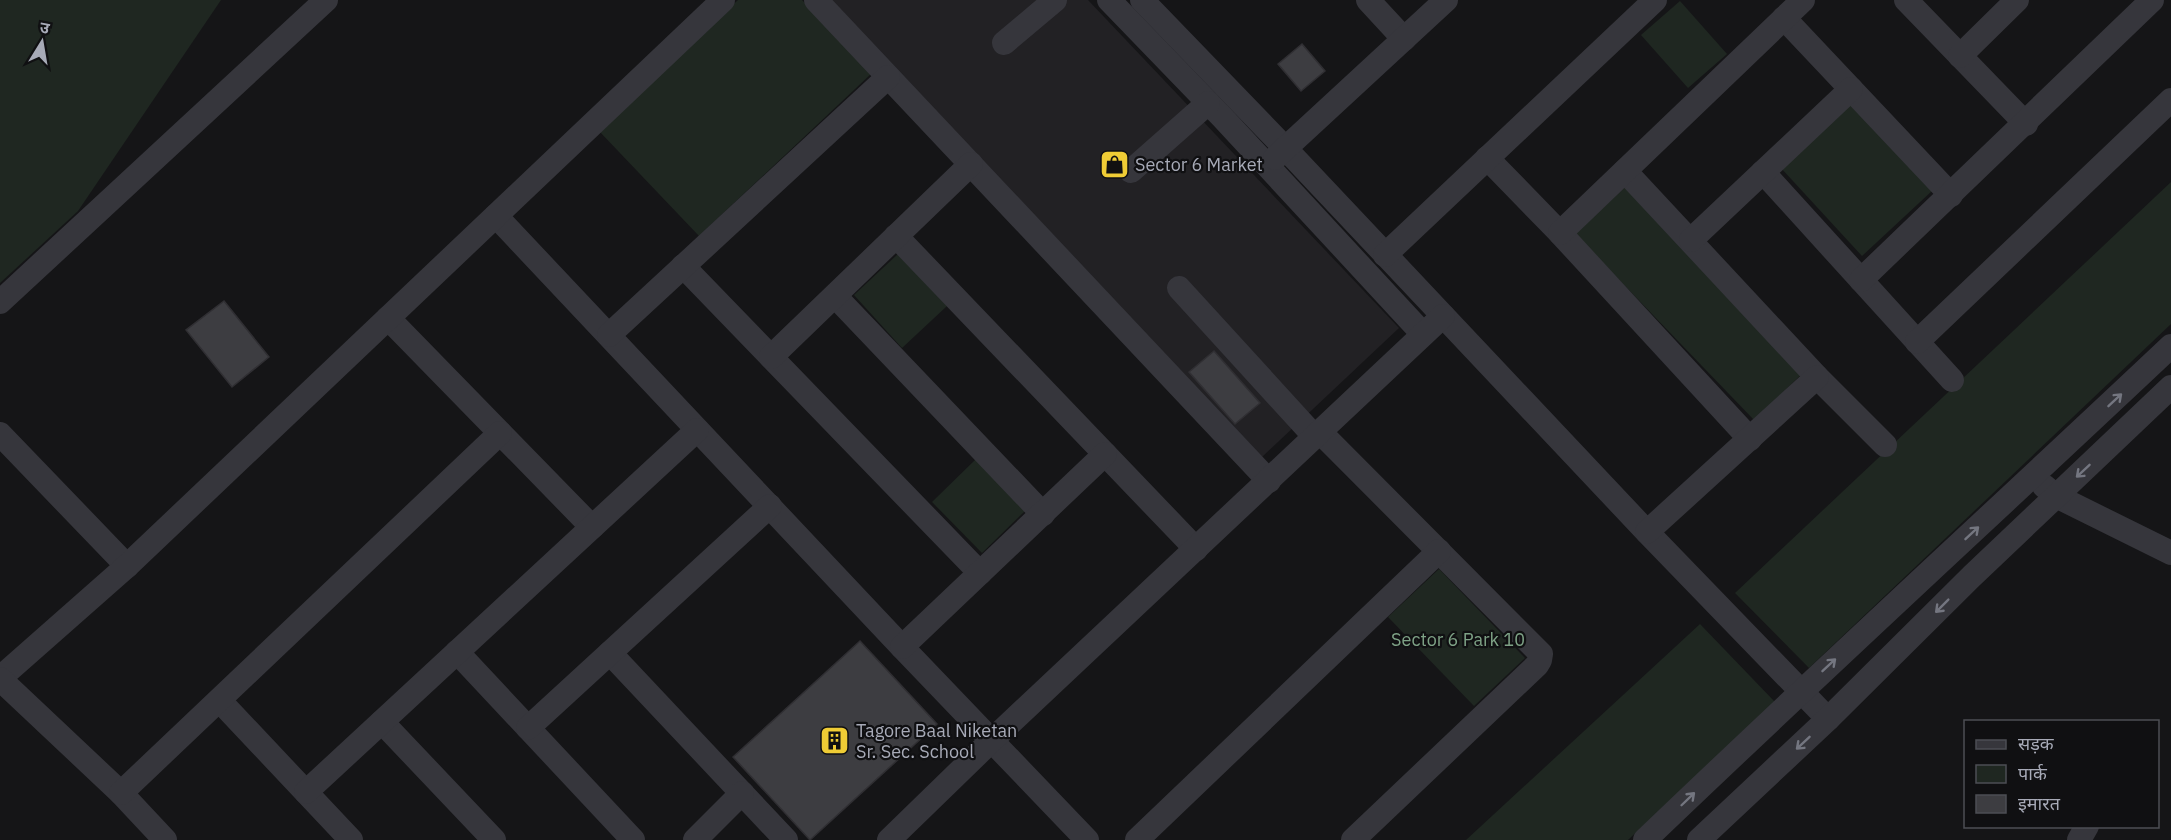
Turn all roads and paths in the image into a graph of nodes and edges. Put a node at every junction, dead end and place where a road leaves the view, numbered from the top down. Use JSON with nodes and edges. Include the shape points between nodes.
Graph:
{"nodes":[{"id":1,"x":326,"y":0,"type":"edge"},
{"id":2,"x":723,"y":0,"type":"edge"},
{"id":3,"x":816,"y":0,"type":"edge"},
{"id":4,"x":1056,"y":0,"type":"edge"},
{"id":5,"x":1109,"y":0,"type":"edge"},
{"id":6,"x":1142,"y":0,"type":"edge"},
{"id":7,"x":1368,"y":0,"type":"edge"},
{"id":8,"x":1446,"y":0,"type":"edge"},
{"id":9,"x":1655,"y":0,"type":"edge"},
{"id":10,"x":1803,"y":0,"type":"edge"},
{"id":11,"x":1906,"y":0,"type":"edge"},
{"id":12,"x":2017,"y":0,"type":"edge"},
{"id":13,"x":2152,"y":0,"type":"edge"},
{"id":14,"x":1784,"y":18,"type":"junction"},
{"id":15,"x":1404,"y":39,"type":"junction"},
{"id":16,"x":1004,"y":42,"type":"dead end"},
{"id":17,"x":1960,"y":56,"type":"junction"},
{"id":18,"x":888,"y":76,"type":"junction"},
{"id":19,"x":1851,"y":89,"type":"junction"},
{"id":20,"x":2171,"y":100,"type":"edge"},
{"id":21,"x":1208,"y":103,"type":"junction"},
{"id":22,"x":2026,"y":124,"type":"junction"},
{"id":23,"x":1285,"y":148,"type":"junction"},
{"id":24,"x":1487,"y":158,"type":"junction"},
{"id":25,"x":971,"y":164,"type":"junction"},
{"id":26,"x":1266,"y":166,"type":"junction"},
{"id":27,"x":1131,"y":171,"type":"dead end"},
{"id":28,"x":1625,"y":171,"type":"junction"},
{"id":29,"x":1763,"y":172,"type":"junction"},
{"id":30,"x":1951,"y":195,"type":"junction"},
{"id":31,"x":496,"y":216,"type":"junction"},
{"id":32,"x":1560,"y":233,"type":"junction"},
{"id":33,"x":896,"y":236,"type":"junction"},
{"id":34,"x":1691,"y":240,"type":"junction"},
{"id":35,"x":1385,"y":255,"type":"junction"},
{"id":36,"x":683,"y":266,"type":"junction"},
{"id":37,"x":1861,"y":280,"type":"junction"},
{"id":38,"x":1179,"y":288,"type":"dead end"},
{"id":39,"x":835,"y":296,"type":"junction"},
{"id":40,"x":0,"y":302,"type":"edge"},
{"id":41,"x":1443,"y":316,"type":"junction"},
{"id":42,"x":388,"y":318,"type":"junction"},
{"id":43,"x":1423,"y":334,"type":"junction"},
{"id":44,"x":609,"y":335,"type":"junction"},
{"id":45,"x":1917,"y":342,"type":"junction"},
{"id":46,"x":2171,"y":346,"type":"edge"},
{"id":47,"x":771,"y":357,"type":"junction"},
{"id":48,"x":1817,"y":377,"type":"junction"},
{"id":49,"x":1952,"y":380,"type":"dead end"},
{"id":50,"x":2171,"y":387,"type":"edge"},
{"id":51,"x":698,"y":430,"type":"junction"},
{"id":52,"x":500,"y":433,"type":"junction"},
{"id":53,"x":0,"y":434,"type":"edge"},
{"id":54,"x":1318,"y":434,"type":"junction"},
{"id":55,"x":1750,"y":439,"type":"junction"},
{"id":56,"x":1885,"y":445,"type":"dead end"},
{"id":57,"x":1105,"y":454,"type":"junction"},
{"id":58,"x":2033,"y":477,"type":"junction"},
{"id":59,"x":1269,"y":481,"type":"junction"},
{"id":60,"x":2056,"y":496,"type":"junction"},
{"id":61,"x":770,"y":506,"type":"junction"},
{"id":62,"x":1043,"y":514,"type":"junction"},
{"id":63,"x":592,"y":527,"type":"junction"},
{"id":64,"x":1647,"y":532,"type":"junction"},
{"id":65,"x":1196,"y":549,"type":"junction"},
{"id":66,"x":1439,"y":551,"type":"junction"},
{"id":67,"x":2171,"y":553,"type":"edge"},
{"id":68,"x":127,"y":566,"type":"junction"},
{"id":69,"x":980,"y":573,"type":"junction"},
{"id":70,"x":902,"y":647,"type":"junction"},
{"id":71,"x":457,"y":652,"type":"junction"},
{"id":72,"x":610,"y":653,"type":"junction"},
{"id":73,"x":0,"y":679,"type":"edge"},
{"id":74,"x":1800,"y":692,"type":"junction"},
{"id":75,"x":220,"y":701,"type":"junction"},
{"id":76,"x":1828,"y":719,"type":"junction"},
{"id":77,"x":382,"y":722,"type":"junction"},
{"id":78,"x":528,"y":728,"type":"junction"},
{"id":79,"x":992,"y":740,"type":"junction"},
{"id":80,"x":306,"y":792,"type":"junction"},
{"id":81,"x":121,"y":793,"type":"junction"},
{"id":82,"x":742,"y":794,"type":"junction"},
{"id":83,"x":165,"y":840,"type":"edge"},
{"id":84,"x":351,"y":840,"type":"edge"},
{"id":85,"x":494,"y":840,"type":"edge"},
{"id":86,"x":633,"y":840,"type":"edge"},
{"id":87,"x":695,"y":840,"type":"edge"},
{"id":88,"x":786,"y":840,"type":"edge"},
{"id":89,"x":889,"y":840,"type":"edge"},
{"id":90,"x":1087,"y":840,"type":"edge"},
{"id":91,"x":1137,"y":840,"type":"edge"},
{"id":92,"x":1353,"y":840,"type":"edge"},
{"id":93,"x":1646,"y":840,"type":"edge"},
{"id":94,"x":1699,"y":840,"type":"edge"}],
"edges":[{"from":1,"to":40,"type":"street"},
{"from":2,"to":31,"type":"street"},
{"from":3,"to":18,"type":"street"},
{"from":4,"to":16,"type":"street"},
{"from":5,"to":21,"type":"street"},
{"from":6,"to":23,"type":"street"},
{"from":7,"to":15,"type":"street"},
{"from":8,"to":15,"type":"street"},
{"from":9,"to":24,"type":"street"},
{"from":10,"to":14,"type":"street"},
{"from":11,"to":17,"type":"street"},
{"from":12,"to":17,"type":"street"},
{"from":13,"to":22,"type":"street"},
{"from":14,"to":19,"type":"street"},
{"from":14,"to":28,"type":"street"},
{"from":15,"to":23,"type":"street"},
{"from":17,"to":22,"type":"street"},
{"from":18,"to":25,"type":"street"},
{"from":18,"to":36,"type":"street"},
{"from":19,"to":29,"type":"street"},
{"from":19,"to":30,"type":"street"},
{"from":20,"to":45,"type":"street"},
{"from":21,"to":26,"type":"street"},
{"from":21,"to":27,"type":"street"},
{"from":22,"to":30,"type":"street"},
{"from":23,"to":26,"type":"street"},
{"from":23,"to":35,"type":"street"},
{"from":24,"to":32,"type":"street"},
{"from":24,"to":35,"type":"street"},
{"from":25,"to":33,"type":"street"},
{"from":25,"to":59,"type":"street"},
{"from":26,"to":43,"type":"street"},
{"from":28,"to":32,"type":"street"},
{"from":28,"to":34,"type":"street"},
{"from":29,"to":34,"type":"street"},
{"from":29,"to":37,"type":"street"},
{"from":30,"to":37,"type":"street"},
{"from":31,"to":42,"type":"street"},
{"from":31,"to":44,"type":"street"},
{"from":32,"to":55,"type":"street"},
{"from":33,"to":39,"type":"street"},
{"from":33,"to":57,"type":"street"},
{"from":34,"to":48,"type":"street"},
{"from":35,"to":41,"type":"street"},
{"from":36,"to":44,"type":"street"},
{"from":36,"to":47,"type":"street"},
{"from":37,"to":45,"type":"street"},
{"from":38,"to":54,"type":"street"},
{"from":39,"to":47,"type":"street"},
{"from":39,"to":62,"type":"street"},
{"from":41,"to":43,"type":"street"},
{"from":41,"to":64,"type":"street"},
{"from":42,"to":52,"type":"street"},
{"from":42,"to":68,"type":"street"},
{"from":43,"to":54,"type":"street"},
{"from":44,"to":51,"type":"street"},
{"from":45,"to":49,"type":"street"},
{"from":58,"to":46,"type":"street","one_way":true},
{"from":47,"to":69,"type":"street"},
{"from":48,"to":55,"type":"street"},
{"from":48,"to":56,"type":"street"},
{"from":50,"to":60,"type":"street","one_way":true},
{"from":51,"to":61,"type":"street"},
{"from":51,"to":63,"type":"street"},
{"from":52,"to":63,"type":"street"},
{"from":52,"to":75,"type":"street"},
{"from":53,"to":68,"type":"street"},
{"from":54,"to":59,"type":"street"},
{"from":54,"to":66,"type":"street"},
{"from":55,"to":64,"type":"street"},
{"from":57,"to":62,"type":"street"},
{"from":57,"to":65,"type":"street"},
{"from":58,"to":60,"type":"street"},
{"from":74,"to":58,"type":"street","one_way":true},
{"from":59,"to":65,"type":"street"},
{"from":60,"to":67,"type":"street"},
{"from":60,"to":76,"type":"street","one_way":true},
{"from":61,"to":70,"type":"street"},
{"from":61,"to":72,"type":"street"},
{"from":62,"to":69,"type":"street"},
{"from":63,"to":71,"type":"street"},
{"from":64,"to":74,"type":"street"},
{"from":65,"to":79,"type":"street"},
{"from":66,"to":91,"type":"street"},
{"from":66,"to":92,"type":"street","via":[[1538,649],[1540,660]]},
{"from":68,"to":73,"type":"street"},
{"from":69,"to":70,"type":"street"},
{"from":70,"to":79,"type":"street"},
{"from":71,"to":77,"type":"street"},
{"from":71,"to":78,"type":"street"},
{"from":72,"to":78,"type":"street"},
{"from":72,"to":82,"type":"street"},
{"from":73,"to":81,"type":"street"},
{"from":74,"to":76,"type":"street"},
{"from":93,"to":74,"type":"street","one_way":true},
{"from":75,"to":80,"type":"street"},
{"from":75,"to":81,"type":"street"},
{"from":76,"to":94,"type":"street","one_way":true},
{"from":77,"to":80,"type":"street"},
{"from":77,"to":85,"type":"street"},
{"from":78,"to":86,"type":"street"},
{"from":79,"to":89,"type":"street"},
{"from":79,"to":90,"type":"street"},
{"from":80,"to":84,"type":"street"},
{"from":81,"to":83,"type":"street"},
{"from":82,"to":87,"type":"street"},
{"from":82,"to":88,"type":"street"}]}
